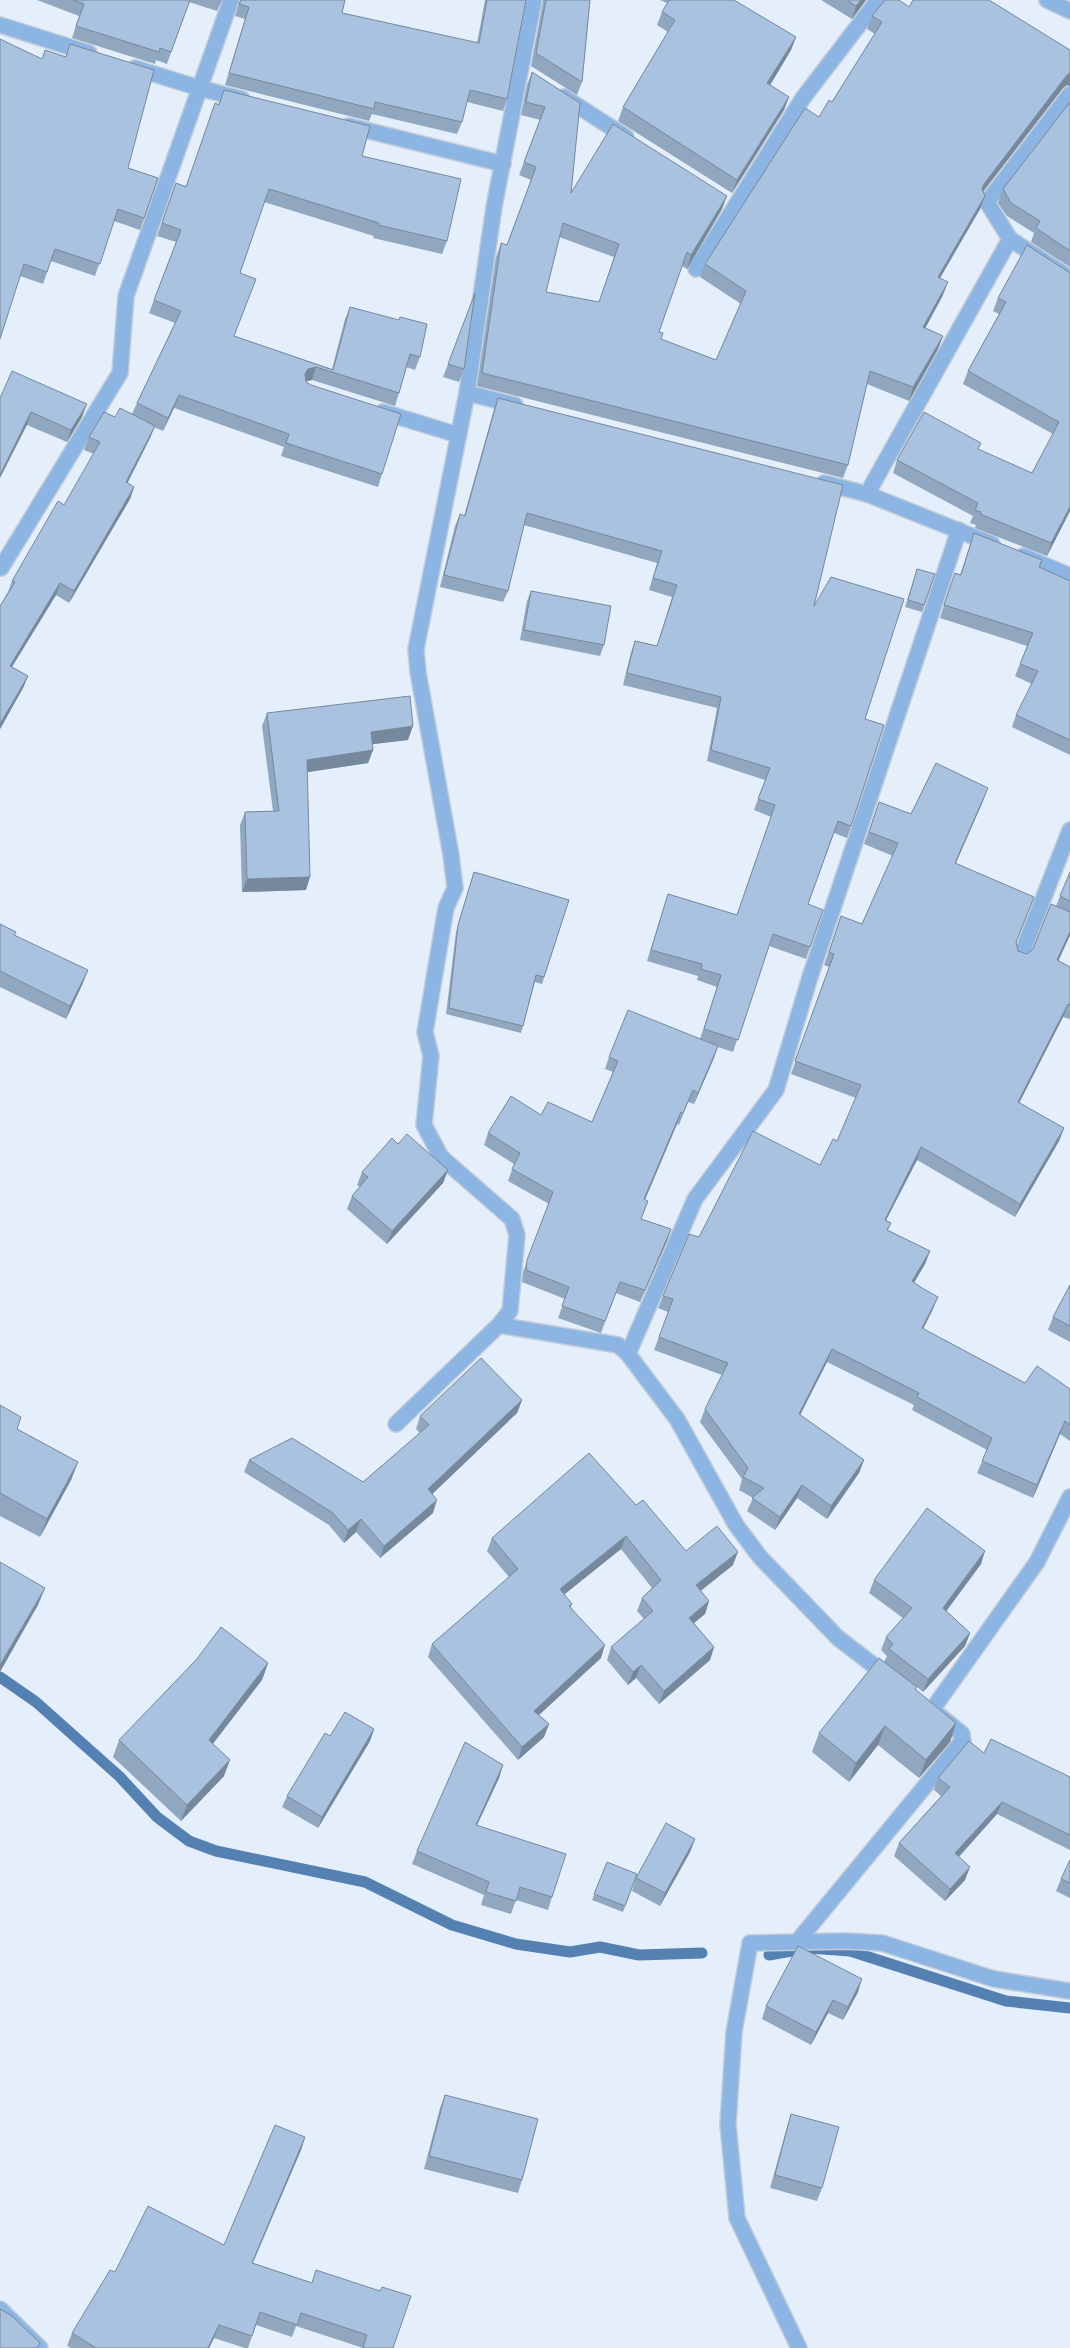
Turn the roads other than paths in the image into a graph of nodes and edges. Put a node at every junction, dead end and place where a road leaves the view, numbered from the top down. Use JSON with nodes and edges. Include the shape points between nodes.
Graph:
{"nodes":[{"id":1,"x":230,"y":0,"type":"edge"},
{"id":2,"x":534,"y":0,"type":"edge"},
{"id":3,"x":878,"y":0,"type":"edge"},
{"id":4,"x":1047,"y":0,"type":"edge"},
{"id":5,"x":1070,"y":11,"type":"edge"},
{"id":6,"x":0,"y":24,"type":"edge"},
{"id":7,"x":104,"y":58,"type":"edge"},
{"id":8,"x":123,"y":64,"type":"edge"},
{"id":9,"x":199,"y":88,"type":"junction"},
{"id":10,"x":555,"y":92,"type":"edge"},
{"id":11,"x":1070,"y":94,"type":"edge"},
{"id":12,"x":256,"y":102,"type":"edge"},
{"id":13,"x":332,"y":121,"type":"edge"},
{"id":14,"x":637,"y":144,"type":"edge"},
{"id":15,"x":503,"y":164,"type":"junction"},
{"id":16,"x":719,"y":196,"type":"edge"},
{"id":17,"x":735,"y":206,"type":"junction"},
{"id":18,"x":1010,"y":239,"type":"junction"},
{"id":19,"x":696,"y":269,"type":"dead end"},
{"id":20,"x":1070,"y":278,"type":"edge"},
{"id":21,"x":467,"y":393,"type":"junction"},
{"id":22,"x":365,"y":406,"type":"edge"},
{"id":23,"x":533,"y":410,"type":"edge"},
{"id":24,"x":458,"y":435,"type":"junction"},
{"id":25,"x":810,"y":480,"type":"edge"},
{"id":26,"x":867,"y":494,"type":"junction"},
{"id":27,"x":959,"y":530,"type":"junction"},
{"id":28,"x":1,"y":568,"type":"edge"},
{"id":29,"x":1070,"y":576,"type":"edge"},
{"id":30,"x":1070,"y":830,"type":"edge"},
{"id":31,"x":1020,"y":958,"type":"edge"},
{"id":32,"x":499,"y":1325,"type":"junction"},
{"id":33,"x":628,"y":1354,"type":"junction"},
{"id":34,"x":396,"y":1424,"type":"dead end"},
{"id":35,"x":1070,"y":1497,"type":"edge"},
{"id":36,"x":900,"y":1686,"type":"edge"},
{"id":37,"x":797,"y":1942,"type":"junction"},
{"id":38,"x":1070,"y":1991,"type":"edge"},
{"id":39,"x":0,"y":2310,"type":"edge"},
{"id":40,"x":40,"y":2348,"type":"edge"},
{"id":41,"x":798,"y":2348,"type":"edge"}],
"edges":[{"from":1,"to":9,"type":"street"},
{"from":2,"to":15,"type":"street","via":[[526,73]]},
{"from":3,"to":17,"type":"street","via":[[803,98]]},
{"from":4,"to":5,"type":"street"},
{"from":6,"to":7,"type":"street"},
{"from":8,"to":9,"type":"street"},
{"from":9,"to":12,"type":"street"},
{"from":9,"to":28,"type":"street","via":[[126,296],[120,373]]},
{"from":10,"to":14,"type":"street"},
{"from":11,"to":18,"type":"street","via":[[987,202]]},
{"from":13,"to":15,"type":"street"},
{"from":15,"to":21,"type":"street"},
{"from":16,"to":17,"type":"street"},
{"from":17,"to":19,"type":"street"},
{"from":18,"to":20,"type":"street"},
{"from":18,"to":26,"type":"street"},
{"from":21,"to":23,"type":"street"},
{"from":21,"to":24,"type":"street"},
{"from":22,"to":24,"type":"street"},
{"from":24,"to":32,"type":"street","via":[[416,649],[455,888],[446,908],[425,1032],[431,1056],[424,1125],[441,1157],[512,1219],[517,1236],[510,1310]]},
{"from":25,"to":26,"type":"street"},
{"from":26,"to":27,"type":"street"},
{"from":27,"to":29,"type":"street"},
{"from":27,"to":33,"type":"street","via":[[810,977],[776,1090],[695,1200]]},
{"from":30,"to":31,"type":"street"},
{"from":32,"to":33,"type":"street","via":[[618,1345]]},
{"from":32,"to":34,"type":"street"},
{"from":33,"to":36,"type":"street","via":[[677,1419],[736,1525],[760,1557],[838,1638]]},
{"from":35,"to":37,"type":"street","via":[[1037,1562],[928,1707],[955,1727],[963,1740]]},
{"from":37,"to":38,"type":"street","via":[[882,1943],[994,1979]]},
{"from":37,"to":41,"type":"street","via":[[750,1943],[734,2032],[728,2124],[737,2218]]},
{"from":39,"to":40,"type":"street"}]}
